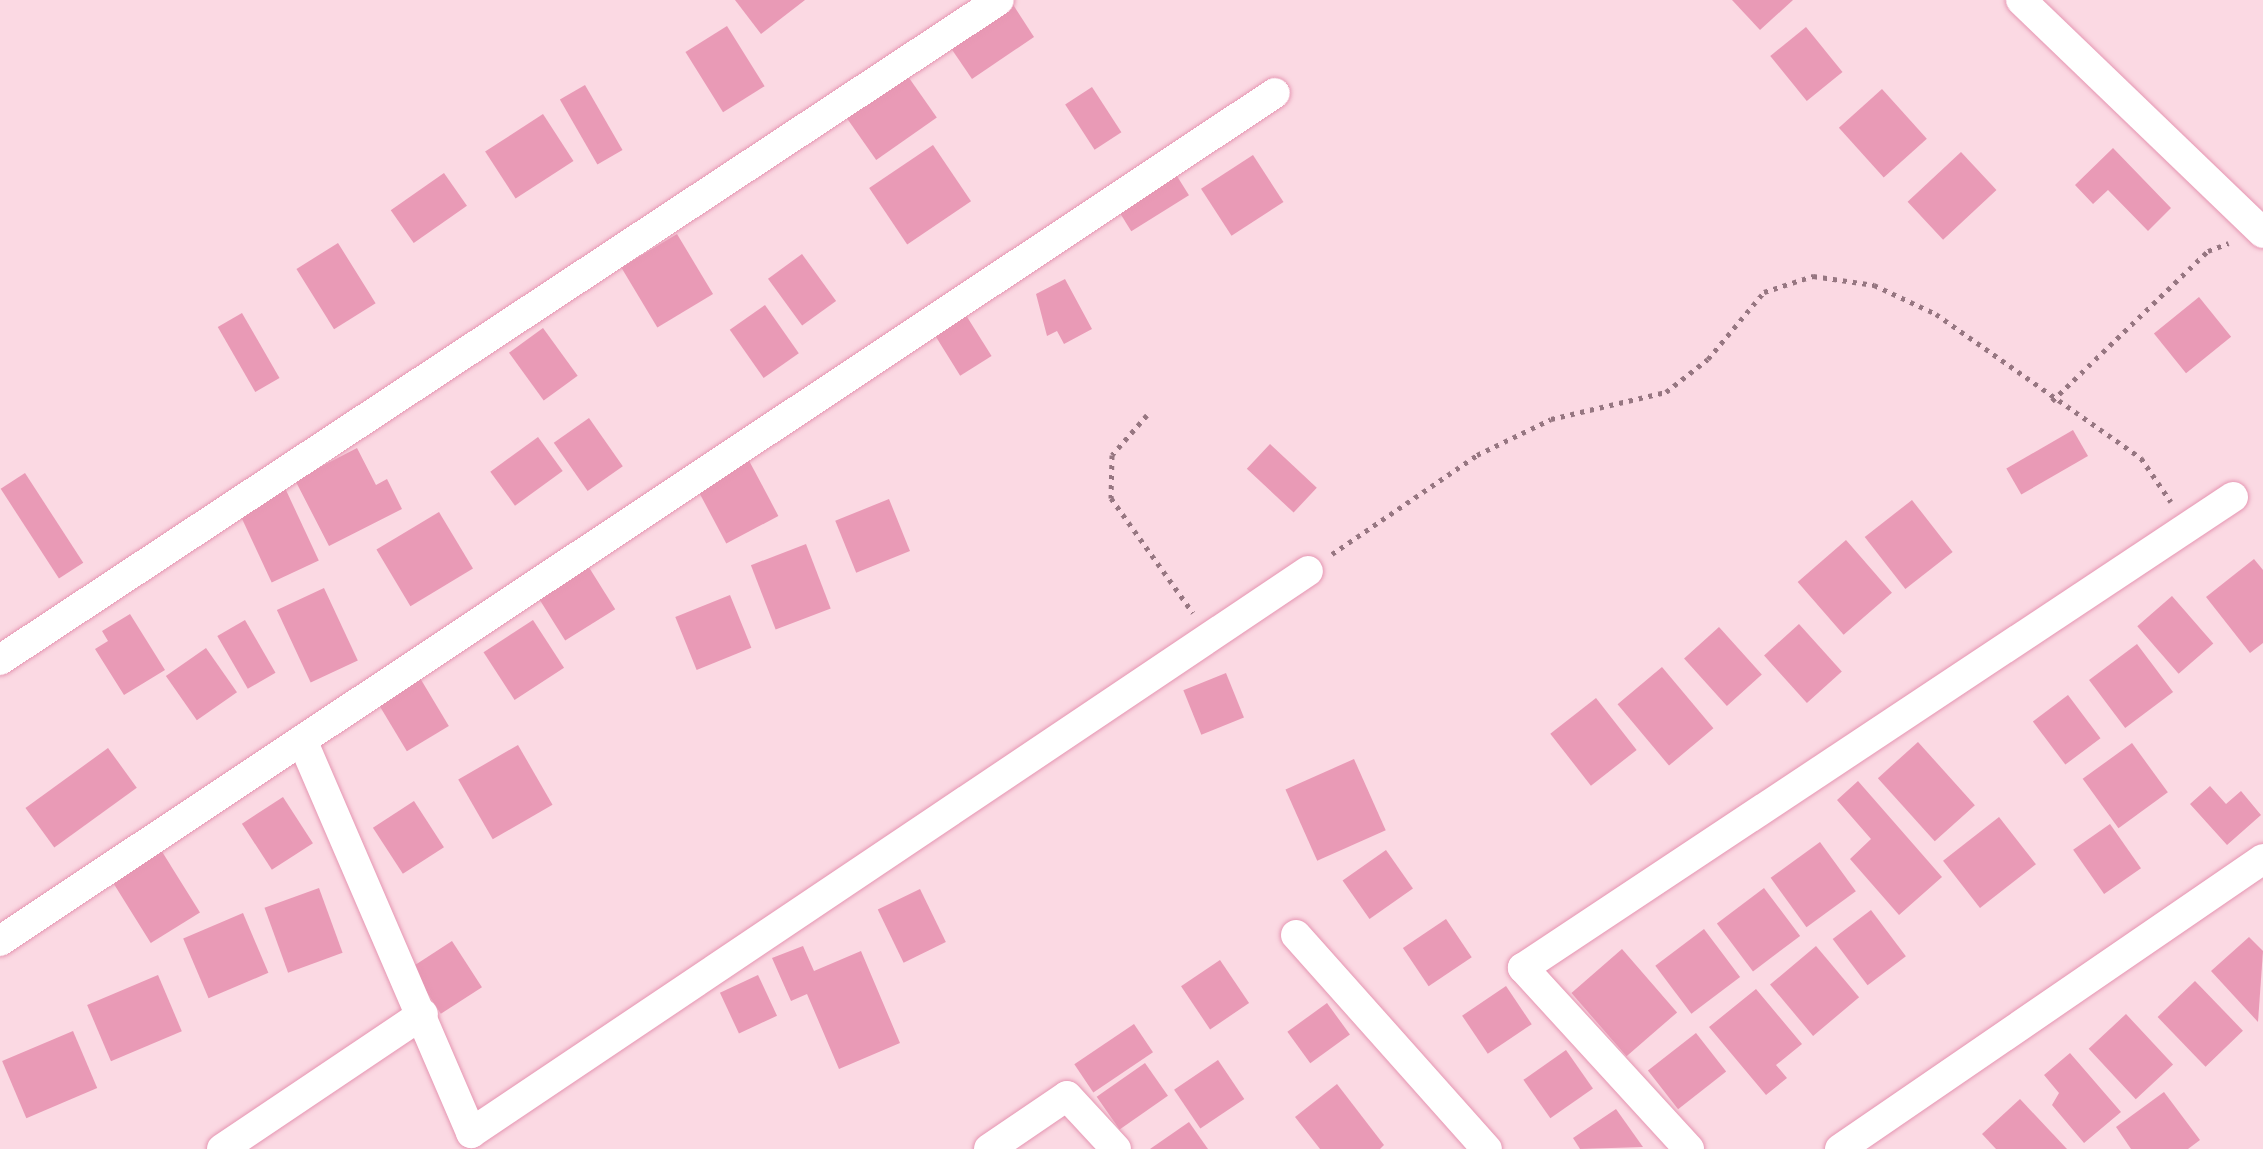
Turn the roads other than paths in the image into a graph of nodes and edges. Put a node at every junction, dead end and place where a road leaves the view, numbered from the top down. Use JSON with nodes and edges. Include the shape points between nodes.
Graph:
{"nodes":[{"id":1,"x":999,"y":0,"type":"edge"},
{"id":2,"x":2021,"y":0,"type":"edge"},
{"id":3,"x":1275,"y":93,"type":"dead end"},
{"id":4,"x":2262,"y":232,"type":"edge"},
{"id":5,"x":2233,"y":497,"type":"dead end"},
{"id":6,"x":1308,"y":571,"type":"road end"},
{"id":7,"x":0,"y":660,"type":"edge"},
{"id":8,"x":302,"y":740,"type":"junction"},
{"id":9,"x":2263,"y":859,"type":"edge"},
{"id":10,"x":1296,"y":935,"type":"dead end"},
{"id":11,"x":0,"y":941,"type":"edge"},
{"id":12,"x":423,"y":1014,"type":"junction"},
{"id":13,"x":222,"y":1149,"type":"edge"},
{"id":14,"x":989,"y":1149,"type":"edge"},
{"id":15,"x":1116,"y":1149,"type":"edge"},
{"id":16,"x":1487,"y":1149,"type":"edge"},
{"id":17,"x":1689,"y":1149,"type":"edge"},
{"id":18,"x":1840,"y":1149,"type":"edge"}],
"edges":[{"from":1,"to":7,"type":"street"},
{"from":2,"to":4,"type":"street"},
{"from":3,"to":8,"type":"street"},
{"from":5,"to":17,"type":"street","via":[[1523,968]]},
{"from":6,"to":12,"type":"street","via":[[471,1133]]},
{"from":8,"to":11,"type":"street"},
{"from":8,"to":12,"type":"street"},
{"from":9,"to":18,"type":"street"},
{"from":10,"to":16,"type":"street"},
{"from":12,"to":13,"type":"street"},
{"from":14,"to":15,"type":"street","via":[[1067,1096]]}]}
